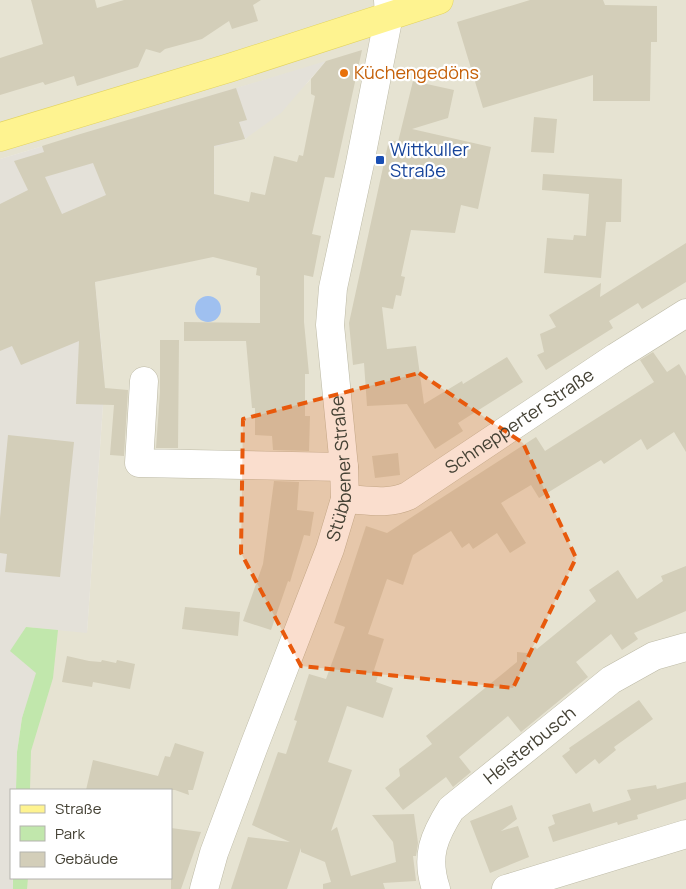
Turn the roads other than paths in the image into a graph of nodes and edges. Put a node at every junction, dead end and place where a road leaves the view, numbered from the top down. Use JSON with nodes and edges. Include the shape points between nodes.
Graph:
{"nodes":[{"id":1,"x":438,"y":0,"type":"edge"},
{"id":2,"x":388,"y":7,"type":"edge"},
{"id":3,"x":0,"y":137,"type":"edge"},
{"id":4,"x":686,"y":313,"type":"edge"},
{"id":5,"x":144,"y":381,"type":"dead end"},
{"id":6,"x":344,"y":467,"type":"junction"},
{"id":7,"x":345,"y":499,"type":"junction"},
{"id":8,"x":686,"y":647,"type":"edge"},
{"id":9,"x":686,"y":834,"type":"edge"},
{"id":10,"x":204,"y":889,"type":"edge"},
{"id":11,"x":436,"y":889,"type":"edge"},
{"id":12,"x":506,"y":889,"type":"edge"}],
"edges":[{"from":1,"to":2,"type":"main road"},
{"from":2,"to":3,"type":"main road","via":[[229,68]]},
{"from":2,"to":6,"type":"street","name":"Stübbener Straße","via":[[333,288],[330,325]]},
{"from":4,"to":7,"type":"street","name":"Schnepperter Straße","via":[[408,496],[386,502]]},
{"from":5,"to":6,"type":"street","via":[[139,463]]},
{"from":6,"to":7,"type":"street","name":"Stübbener Straße"},
{"from":7,"to":10,"type":"street","name":"Stübbener Straße","via":[[330,549],[214,853]]},
{"from":8,"to":11,"type":"street","name":"Heisterbusch","via":[[654,656],[611,680],[452,809],[436,834],[431,862]]},
{"from":9,"to":12,"type":"street"}]}
